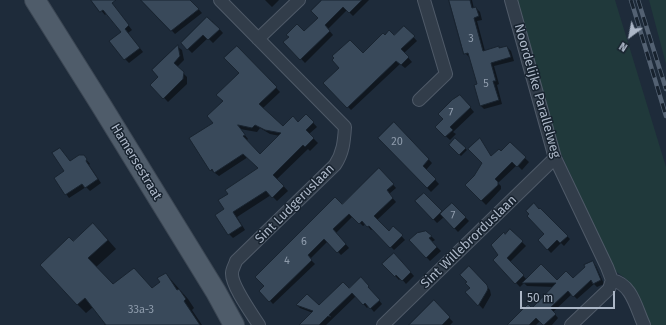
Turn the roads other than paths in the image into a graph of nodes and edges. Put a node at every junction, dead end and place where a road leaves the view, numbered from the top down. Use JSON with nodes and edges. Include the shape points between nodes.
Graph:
{"nodes":[{"id":1,"x":35,"y":0,"type":"edge"},
{"id":2,"x":220,"y":0,"type":"edge"},
{"id":3,"x":299,"y":0,"type":"edge"},
{"id":4,"x":424,"y":0,"type":"edge"},
{"id":5,"x":511,"y":0,"type":"edge"},
{"id":6,"x":258,"y":39,"type":"junction"},
{"id":7,"x":419,"y":100,"type":"dead end"},
{"id":8,"x":555,"y":158,"type":"junction"},
{"id":9,"x":612,"y":280,"type":"junction"},
{"id":10,"x":234,"y":325,"type":"edge"},
{"id":11,"x":259,"y":325,"type":"edge"},
{"id":12,"x":383,"y":325,"type":"edge"},
{"id":13,"x":571,"y":325,"type":"edge"},
{"id":14,"x":644,"y":325,"type":"edge"}],
"edges":[{"from":1,"to":10,"type":"main road","name":"Hamersestraat"},
{"from":2,"to":6,"type":"street","name":"Sint Ludgeruslaan"},
{"from":3,"to":6,"type":"street"},
{"from":4,"to":7,"type":"street","via":[[446,74]]},
{"from":5,"to":8,"type":"street","name":"Noordelijke Parallelweg"},
{"from":6,"to":11,"type":"street","name":"Sint Ludgeruslaan","via":[[345,127],[341,155],[335,165],[236,261],[232,274],[237,288]]},
{"from":8,"to":9,"type":"street","name":"Noordelijke Parallelweg"},
{"from":8,"to":12,"type":"street","name":"Sint Willebrorduslaan"},
{"from":9,"to":13,"type":"street","via":[[609,289]]},
{"from":9,"to":14,"type":"street","via":[[619,281],[629,291]]}]}
